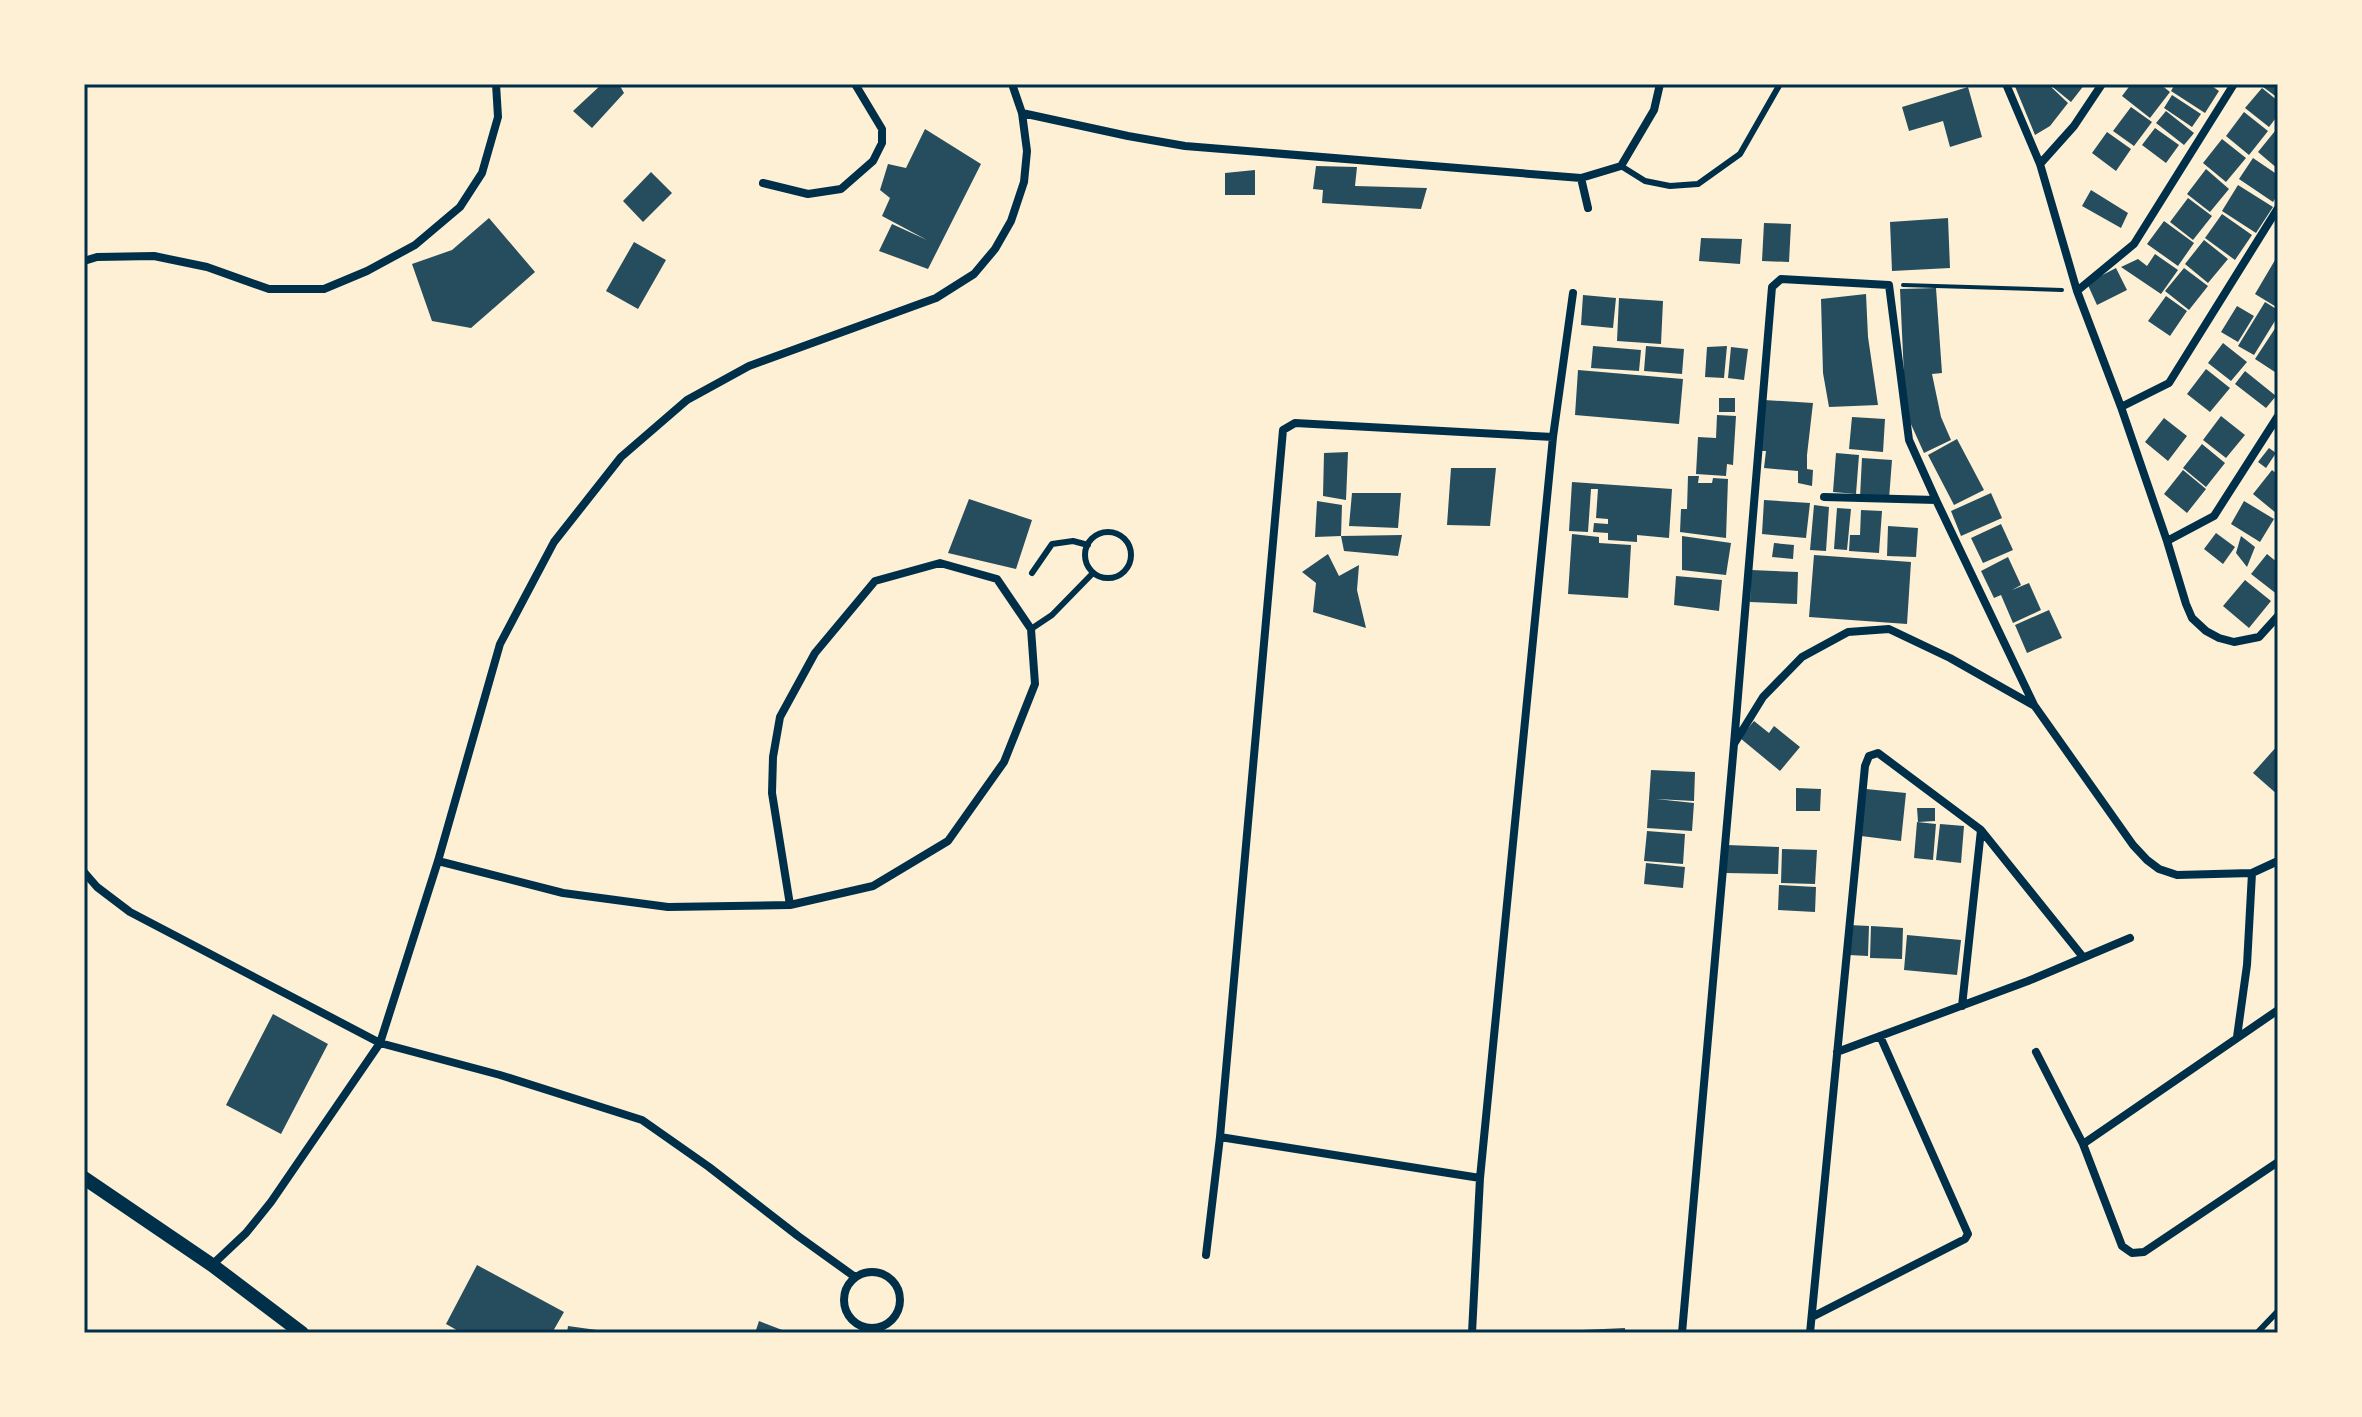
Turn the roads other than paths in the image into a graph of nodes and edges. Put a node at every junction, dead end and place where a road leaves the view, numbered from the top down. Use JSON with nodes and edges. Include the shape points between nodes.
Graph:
{"nodes":[{"id":1,"x":496,"y":84,"type":"edge"},
{"id":2,"x":855,"y":84,"type":"edge"},
{"id":3,"x":1012,"y":84,"type":"edge"},
{"id":4,"x":1660,"y":84,"type":"edge"},
{"id":5,"x":1780,"y":84,"type":"edge"},
{"id":6,"x":2006,"y":84,"type":"edge"},
{"id":7,"x":2102,"y":84,"type":"edge"},
{"id":8,"x":2234,"y":84,"type":"edge"},
{"id":9,"x":1022,"y":113,"type":"junction"},
{"id":10,"x":2040,"y":164,"type":"junction"},
{"id":11,"x":1621,"y":166,"type":"junction"},
{"id":12,"x":1581,"y":178,"type":"junction"},
{"id":13,"x":763,"y":183,"type":"dead end"},
{"id":14,"x":1588,"y":208,"type":"dead end"},
{"id":15,"x":2278,"y":208,"type":"edge"},
{"id":16,"x":84,"y":261,"type":"edge"},
{"id":17,"x":2077,"y":291,"type":"junction"},
{"id":18,"x":1573,"y":293,"type":"dead end"},
{"id":19,"x":2121,"y":407,"type":"junction"},
{"id":20,"x":2278,"y":416,"type":"edge"},
{"id":21,"x":1553,"y":437,"type":"junction"},
{"id":22,"x":1824,"y":497,"type":"dead end"},
{"id":23,"x":1936,"y":500,"type":"junction"},
{"id":24,"x":2167,"y":541,"type":"junction"},
{"id":25,"x":1088,"y":545,"type":"junction"},
{"id":26,"x":1032,"y":573,"type":"dead end"},
{"id":27,"x":1093,"y":573,"type":"junction"},
{"id":28,"x":2278,"y":616,"type":"edge"},
{"id":29,"x":1031,"y":629,"type":"junction"},
{"id":30,"x":2034,"y":705,"type":"junction"},
{"id":31,"x":1734,"y":744,"type":"junction"},
{"id":32,"x":1981,"y":830,"type":"junction"},
{"id":33,"x":438,"y":861,"type":"junction"},
{"id":34,"x":2278,"y":861,"type":"edge"},
{"id":35,"x":84,"y":872,"type":"edge"},
{"id":36,"x":2252,"y":873,"type":"junction"},
{"id":37,"x":790,"y":905,"type":"junction"},
{"id":38,"x":2130,"y":938,"type":"dead end"},
{"id":39,"x":2083,"y":957,"type":"junction"},
{"id":40,"x":1962,"y":1006,"type":"junction"},
{"id":41,"x":2278,"y":1010,"type":"edge"},
{"id":42,"x":1880,"y":1036,"type":"junction"},
{"id":43,"x":2237,"y":1037,"type":"junction"},
{"id":44,"x":380,"y":1043,"type":"junction"},
{"id":45,"x":1837,"y":1052,"type":"junction"},
{"id":46,"x":2036,"y":1052,"type":"dead end"},
{"id":47,"x":1220,"y":1137,"type":"junction"},
{"id":48,"x":2083,"y":1144,"type":"junction"},
{"id":49,"x":2278,"y":1162,"type":"edge"},
{"id":50,"x":84,"y":1178,"type":"edge"},
{"id":51,"x":1480,"y":1178,"type":"junction"},
{"id":52,"x":1206,"y":1255,"type":"dead end"},
{"id":53,"x":212,"y":1265,"type":"junction"},
{"id":54,"x":855,"y":1277,"type":"junction"},
{"id":55,"x":2278,"y":1311,"type":"edge"},
{"id":56,"x":1812,"y":1317,"type":"junction"},
{"id":57,"x":302,"y":1333,"type":"edge"},
{"id":58,"x":1472,"y":1333,"type":"edge"},
{"id":59,"x":1682,"y":1333,"type":"edge"},
{"id":60,"x":1810,"y":1333,"type":"edge"},
{"id":61,"x":2257,"y":1333,"type":"edge"}],
"edges":[{"from":1,"to":16,"type":"street","via":[[498,117],[482,173],[460,207],[415,245],[367,271],[324,289],[269,289],[207,267],[154,256]]},
{"from":2,"to":13,"type":"street","via":[[882,129],[873,161],[841,189],[808,194]]},
{"from":3,"to":9,"type":"street"},
{"from":4,"to":11,"type":"street","via":[[1654,110]]},
{"from":5,"to":11,"type":"lane","via":[[1740,154],[1698,184],[1645,181]]},
{"from":6,"to":10,"type":"street"},
{"from":7,"to":10,"type":"street"},
{"from":8,"to":17,"type":"street","via":[[2134,244]]},
{"from":9,"to":12,"type":"street","via":[[1185,146]]},
{"from":9,"to":33,"type":"street","via":[[1024,182],[1011,221],[974,274],[936,298],[749,366],[687,400],[621,457],[554,542],[500,644]]},
{"from":10,"to":17,"type":"street"},
{"from":11,"to":12,"type":"street"},
{"from":12,"to":14,"type":"street"},
{"from":15,"to":19,"type":"street","via":[[2169,383]]},
{"from":17,"to":19,"type":"street"},
{"from":18,"to":21,"type":"street"},
{"from":19,"to":24,"type":"street"},
{"from":20,"to":24,"type":"street","via":[[2214,516]]},
{"from":21,"to":47,"type":"street","via":[[1295,423],[1283,430]]},
{"from":21,"to":51,"type":"street"},
{"from":22,"to":23,"type":"street"},
{"from":23,"to":30,"type":"street"},
{"from":23,"to":31,"type":"street","via":[[1909,440],[1889,285],[1781,279],[1772,287]]},
{"from":24,"to":28,"type":"street","via":[[2192,618],[2206,631],[2234,642],[2247,641],[2259,637]]},
{"from":25,"to":26,"type":"lane","via":[[1052,544]]},
{"from":25,"to":27,"type":"lane","via":[[1086,563]]},
{"from":25,"to":27,"type":"lane","via":[[1099,533],[1112,532],[1130,546],[1131,559],[1117,577]]},
{"from":27,"to":29,"type":"lane"},
{"from":29,"to":37,"type":"street","via":[[1035,684],[1004,762],[948,841],[873,886]]},
{"from":29,"to":37,"type":"street","via":[[997,579],[940,563],[875,581],[815,653],[780,717],[772,793]]},
{"from":30,"to":31,"type":"street","via":[[1889,629],[1848,632],[1802,657],[1763,697]]},
{"from":30,"to":36,"type":"street","via":[[2147,860],[2177,875]]},
{"from":31,"to":59,"type":"street"},
{"from":32,"to":39,"type":"street"},
{"from":32,"to":40,"type":"street"},
{"from":32,"to":45,"type":"street","via":[[1878,753],[1869,756]]},
{"from":33,"to":37,"type":"street","via":[[563,893],[668,907]]},
{"from":33,"to":44,"type":"street"},
{"from":34,"to":36,"type":"street"},
{"from":35,"to":44,"type":"street","via":[[130,912]]},
{"from":36,"to":43,"type":"street"},
{"from":38,"to":39,"type":"street"},
{"from":39,"to":40,"type":"street"},
{"from":40,"to":42,"type":"street"},
{"from":41,"to":43,"type":"street"},
{"from":42,"to":45,"type":"street"},
{"from":42,"to":56,"type":"street","via":[[1968,1234]]},
{"from":43,"to":48,"type":"street"},
{"from":44,"to":53,"type":"street","via":[[271,1202]]},
{"from":44,"to":54,"type":"street","via":[[642,1120]]},
{"from":45,"to":56,"type":"street"},
{"from":46,"to":48,"type":"street"},
{"from":47,"to":51,"type":"street"},
{"from":47,"to":52,"type":"street"},
{"from":48,"to":49,"type":"street","via":[[2122,1246],[2132,1253],[2144,1252]]},
{"from":50,"to":53,"type":"street"},
{"from":51,"to":58,"type":"street"},
{"from":53,"to":57,"type":"street"},
{"from":54,"to":54,"type":"street","via":[[845,1291],[849,1316],[863,1327],[889,1322],[899,1308],[894,1283],[872,1271]]},
{"from":55,"to":61,"type":"lane"},
{"from":56,"to":60,"type":"street"}]}
